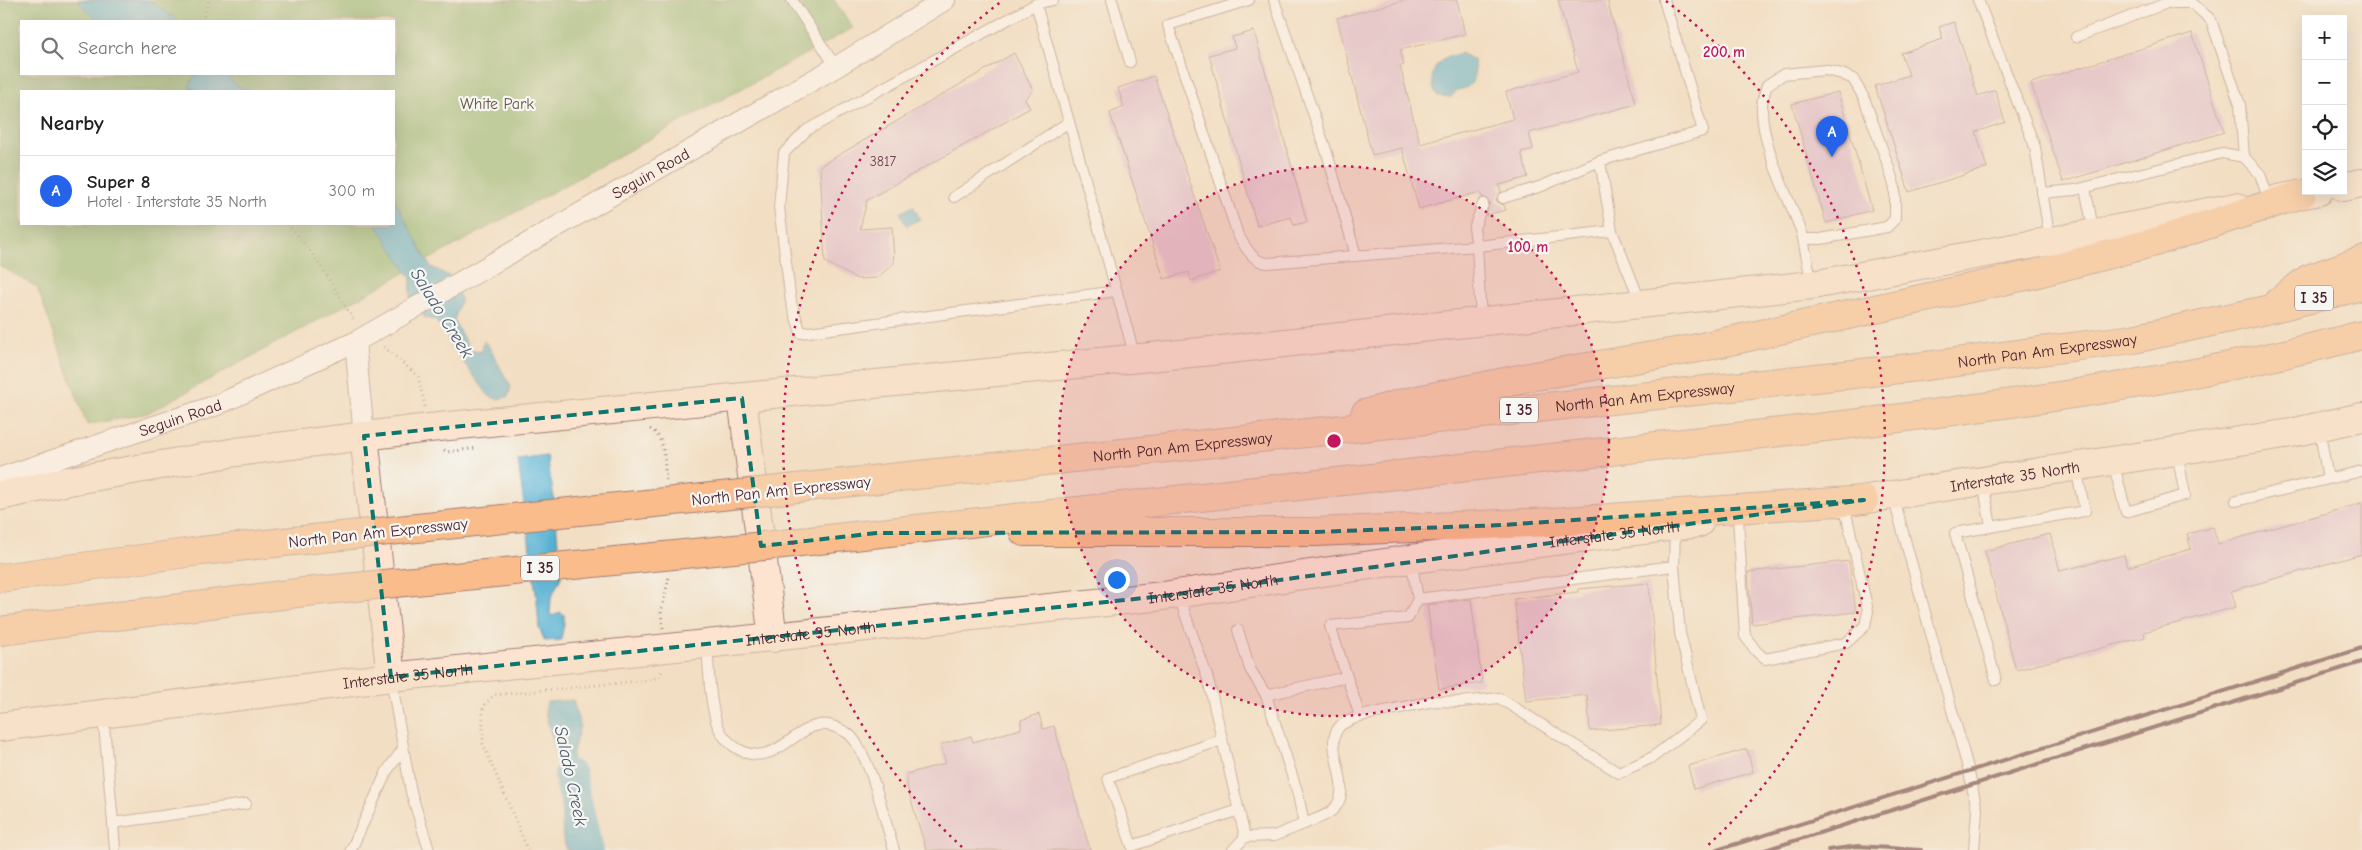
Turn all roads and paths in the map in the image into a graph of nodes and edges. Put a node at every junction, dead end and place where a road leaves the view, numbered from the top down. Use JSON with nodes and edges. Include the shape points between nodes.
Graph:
{"nodes":[{"id":1,"x":209,"y":0,"type":"edge"},
{"id":2,"x":792,"y":0,"type":"edge"},
{"id":3,"x":945,"y":0,"type":"edge"},
{"id":4,"x":1053,"y":0,"type":"edge"},
{"id":5,"x":1112,"y":0,"type":"edge"},
{"id":6,"x":1249,"y":0,"type":"edge"},
{"id":7,"x":1274,"y":0,"type":"edge"},
{"id":8,"x":1664,"y":0,"type":"edge"},
{"id":9,"x":1978,"y":0,"type":"edge"},
{"id":10,"x":1036,"y":4,"type":"junction"},
{"id":11,"x":202,"y":20,"type":"edge"},
{"id":12,"x":2076,"y":37,"type":"dead end"},
{"id":13,"x":1130,"y":62,"type":"dead end"},
{"id":14,"x":836,"y":67,"type":"junction"},
{"id":15,"x":172,"y":75,"type":"edge"},
{"id":16,"x":166,"y":90,"type":"edge"},
{"id":17,"x":1069,"y":122,"type":"junction"},
{"id":18,"x":2244,"y":157,"type":"junction"},
{"id":19,"x":1600,"y":161,"type":"junction"},
{"id":20,"x":2362,"y":184,"type":"edge"},
{"id":21,"x":2347,"y":186,"type":"edge"},
{"id":22,"x":2085,"y":188,"type":"junction"},
{"id":23,"x":2042,"y":193,"type":"junction"},
{"id":24,"x":2302,"y":194,"type":"edge"},
{"id":25,"x":2304,"y":195,"type":"edge"},
{"id":26,"x":954,"y":198,"type":"dead end"},
{"id":27,"x":1503,"y":198,"type":"dead end"},
{"id":28,"x":2269,"y":200,"type":"junction"},
{"id":29,"x":1483,"y":204,"type":"dead end"},
{"id":30,"x":288,"y":225,"type":"edge"},
{"id":31,"x":1612,"y":231,"type":"junction"},
{"id":32,"x":2094,"y":233,"type":"junction"},
{"id":33,"x":1803,"y":239,"type":"junction"},
{"id":34,"x":2050,"y":241,"type":"junction"},
{"id":35,"x":1476,"y":246,"type":"junction"},
{"id":36,"x":1356,"y":256,"type":"junction"},
{"id":37,"x":2362,"y":260,"type":"edge"},
{"id":38,"x":1812,"y":285,"type":"junction"},
{"id":39,"x":2362,"y":286,"type":"edge"},
{"id":40,"x":1117,"y":291,"type":"junction"},
{"id":41,"x":1641,"y":304,"type":"junction"},
{"id":42,"x":2266,"y":310,"type":"junction"},
{"id":43,"x":1481,"y":322,"type":"junction"},
{"id":44,"x":355,"y":332,"type":"junction"},
{"id":45,"x":2362,"y":335,"type":"edge"},
{"id":46,"x":379,"y":344,"type":"dead end"},
{"id":47,"x":1136,"y":358,"type":"junction"},
{"id":48,"x":742,"y":398,"type":"junction"},
{"id":49,"x":426,"y":415,"type":"dead end"},
{"id":50,"x":2362,"y":417,"type":"edge"},
{"id":51,"x":2319,"y":426,"type":"junction"},
{"id":52,"x":1297,"y":434,"type":"junction"},
{"id":53,"x":364,"y":436,"type":"junction"},
{"id":54,"x":2177,"y":451,"type":"junction"},
{"id":55,"x":2113,"y":461,"type":"junction"},
{"id":56,"x":2076,"y":467,"type":"junction"},
{"id":57,"x":2362,"y":471,"type":"edge"},
{"id":58,"x":0,"y":478,"type":"edge"},
{"id":59,"x":2328,"y":479,"type":"junction"},
{"id":60,"x":1983,"y":481,"type":"junction"},
{"id":61,"x":0,"y":496,"type":"edge"},
{"id":62,"x":1893,"y":496,"type":"junction"},
{"id":63,"x":1854,"y":501,"type":"junction"},
{"id":64,"x":2236,"y":502,"type":"dead end"},
{"id":65,"x":1738,"y":517,"type":"junction"},
{"id":66,"x":1675,"y":526,"type":"junction"},
{"id":67,"x":1991,"y":526,"type":"junction"},
{"id":68,"x":877,"y":533,"type":"junction"},
{"id":69,"x":1411,"y":559,"type":"junction"},
{"id":70,"x":1674,"y":566,"type":"junction"},
{"id":71,"x":0,"y":578,"type":"edge"},
{"id":72,"x":1178,"y":594,"type":"junction"},
{"id":73,"x":1418,"y":599,"type":"junction"},
{"id":74,"x":1238,"y":630,"type":"dead end"},
{"id":75,"x":0,"y":631,"type":"edge"},
{"id":76,"x":773,"y":638,"type":"junction"},
{"id":77,"x":707,"y":644,"type":"junction"},
{"id":78,"x":391,"y":677,"type":"junction"},
{"id":79,"x":1347,"y":677,"type":"junction"},
{"id":80,"x":1996,"y":680,"type":"dead end"},
{"id":81,"x":494,"y":695,"type":"dead end"},
{"id":82,"x":1266,"y":695,"type":"junction"},
{"id":83,"x":103,"y":714,"type":"junction"},
{"id":84,"x":1360,"y":716,"type":"junction"},
{"id":85,"x":0,"y":727,"type":"edge"},
{"id":86,"x":1222,"y":740,"type":"junction"},
{"id":87,"x":403,"y":749,"type":"junction"},
{"id":88,"x":246,"y":804,"type":"dead end"},
{"id":89,"x":1239,"y":810,"type":"junction"},
{"id":90,"x":113,"y":823,"type":"junction"},
{"id":91,"x":1304,"y":824,"type":"junction"},
{"id":92,"x":1245,"y":837,"type":"junction"},
{"id":93,"x":115,"y":850,"type":"edge"},
{"id":94,"x":351,"y":850,"type":"edge"},
{"id":95,"x":429,"y":850,"type":"edge"},
{"id":96,"x":528,"y":850,"type":"edge"},
{"id":97,"x":894,"y":850,"type":"edge"},
{"id":98,"x":1233,"y":850,"type":"edge"},
{"id":99,"x":1974,"y":850,"type":"edge"}],
"edges":[{"from":1,"to":11,"type":"path"},
{"from":2,"to":14,"type":"lane"},
{"from":3,"to":14,"type":"street","name":"Seguin Road"},
{"from":4,"to":10,"type":"lane"},
{"from":5,"to":13,"type":"lane"},
{"from":6,"to":36,"type":"lane","via":[[1168,25],[1238,235],[1260,263]]},
{"from":7,"to":36,"type":"lane","via":[[1327,153]]},
{"from":8,"to":19,"type":"lane","via":[[1704,131]]},
{"from":9,"to":23,"type":"lane","via":[[2034,147]]},
{"from":10,"to":17,"type":"lane"},
{"from":10,"to":40,"type":"lane","via":[[807,130],[784,153],[779,207],[791,302],[801,333]]},
{"from":12,"to":18,"type":"lane","via":[[2167,3],[2192,3],[2211,20],[2240,104]]},
{"from":14,"to":44,"type":"street","name":"Seguin Road","via":[[394,319]]},
{"from":15,"to":16,"type":"path"},
{"from":17,"to":26,"type":"lane"},
{"from":17,"to":40,"type":"lane"},
{"from":18,"to":22,"type":"lane","via":[[2222,153]]},
{"from":18,"to":28,"type":"lane","via":[[2260,174]]},
{"from":19,"to":27,"type":"lane","via":[[1542,186]]},
{"from":19,"to":31,"type":"lane"},
{"from":20,"to":21,"type":"main road"},
{"from":22,"to":23,"type":"lane"},
{"from":22,"to":32,"type":"lane"},
{"from":23,"to":34,"type":"lane"},
{"from":24,"to":28,"type":"main road"},
{"from":25,"to":52,"type":"highway","via":[[2155,242],[2034,274],[1693,349],[1403,403]]},
{"from":28,"to":32,"type":"main road"},
{"from":29,"to":35,"type":"lane","via":[[1474,228]]},
{"from":30,"to":44,"type":"path","via":[[328,274]]},
{"from":31,"to":35,"type":"lane"},
{"from":31,"to":41,"type":"lane"},
{"from":32,"to":34,"type":"main road"},
{"from":33,"to":33,"type":"lane","via":[[1765,132],[1762,104],[1767,85],[1784,74],[1825,70],[1853,79],[1864,98],[1895,188],[1895,220],[1888,228]]},
{"from":33,"to":38,"type":"lane"},
{"from":34,"to":38,"type":"main road"},
{"from":35,"to":36,"type":"lane"},
{"from":35,"to":43,"type":"lane"},
{"from":37,"to":42,"type":"highway","via":[[2308,280]]},
{"from":38,"to":41,"type":"main road"},
{"from":39,"to":42,"type":"highway","name":"North Pan Am Expressway","number":"I 35"},
{"from":40,"to":47,"type":"lane"},
{"from":41,"to":43,"type":"main road"},
{"from":42,"to":52,"type":"highway","name":"North Pan Am Expressway","number":"I 35","via":[[2133,339],[1918,368]]},
{"from":43,"to":47,"type":"main road"},
{"from":44,"to":53,"type":"street"},
{"from":44,"to":58,"type":"street","name":"Seguin Road","via":[[217,405]]},
{"from":45,"to":68,"type":"highway","number":"I 35","via":[[2227,368],[1997,406]]},
{"from":46,"to":49,"type":"path","via":[[418,376]]},
{"from":47,"to":48,"type":"main road"},
{"from":48,"to":53,"type":"main road"},
{"from":48,"to":76,"type":"main road"},
{"from":50,"to":51,"type":"main road","name":"Interstate 35 North"},
{"from":51,"to":54,"type":"main road","name":"Interstate 35 North"},
{"from":51,"to":59,"type":"lane"},
{"from":52,"to":71,"type":"highway","name":"North Pan Am Expressway","number":"I 35","bridge":true,"via":[[201,551]]},
{"from":53,"to":61,"type":"main road","via":[[236,452]]},
{"from":53,"to":78,"type":"main road"},
{"from":54,"to":55,"type":"main road","name":"Interstate 35 North"},
{"from":54,"to":55,"type":"lane","via":[[2184,495],[2126,512]]},
{"from":55,"to":56,"type":"main road","name":"Interstate 35 North"},
{"from":56,"to":60,"type":"main road","name":"Interstate 35 North"},
{"from":56,"to":67,"type":"lane","via":[[2085,510]]},
{"from":57,"to":59,"type":"lane"},
{"from":59,"to":64,"type":"lane"},
{"from":60,"to":62,"type":"main road","name":"Interstate 35 North"},
{"from":60,"to":67,"type":"lane"},
{"from":62,"to":63,"type":"main road","name":"Interstate 35 North"},
{"from":62,"to":99,"type":"lane","via":[[1969,772],[1977,810]]},
{"from":63,"to":65,"type":"main road","name":"Interstate 35 North"},
{"from":63,"to":65,"type":"lane","via":[[1868,611],[1865,626],[1846,643],[1766,659],[1745,636]]},
{"from":63,"to":68,"type":"highway","via":[[1553,522],[1315,532]]},
{"from":65,"to":66,"type":"main road","name":"Interstate 35 North"},
{"from":66,"to":69,"type":"main road","name":"Interstate 35 North"},
{"from":66,"to":70,"type":"lane"},
{"from":67,"to":80,"type":"lane","via":[[1955,532]]},
{"from":68,"to":75,"type":"highway","number":"I 35","bridge":true,"via":[[305,592]]},
{"from":69,"to":72,"type":"main road","name":"Interstate 35 North"},
{"from":69,"to":73,"type":"lane"},
{"from":70,"to":73,"type":"lane"},
{"from":70,"to":84,"type":"lane","via":[[1680,633],[1701,720],[1644,761],[1619,773],[1499,698],[1434,701]]},
{"from":72,"to":76,"type":"main road","name":"Interstate 35 North"},
{"from":72,"to":86,"type":"lane","via":[[1208,679]]},
{"from":73,"to":79,"type":"lane","via":[[1408,618],[1330,626]]},
{"from":74,"to":82,"type":"lane","via":[[1250,669]]},
{"from":76,"to":77,"type":"main road","name":"Interstate 35 North"},
{"from":77,"to":78,"type":"main road","name":"Interstate 35 North"},
{"from":77,"to":97,"type":"lane","via":[[711,693],[723,736],[743,751],[768,754],[816,725],[829,724],[842,730],[851,737],[865,761]]},
{"from":78,"to":83,"type":"main road","name":"Interstate 35 North"},
{"from":78,"to":87,"type":"lane"},
{"from":79,"to":82,"type":"lane"},
{"from":79,"to":84,"type":"lane"},
{"from":81,"to":96,"type":"path","via":[[483,706],[483,744]]},
{"from":82,"to":91,"type":"lane","via":[[1298,794]]},
{"from":83,"to":85,"type":"main road","name":"Interstate 35 North"},
{"from":83,"to":90,"type":"lane"},
{"from":84,"to":91,"type":"lane","via":[[1340,726],[1334,738],[1342,794],[1337,806],[1326,815]]},
{"from":86,"to":89,"type":"lane"},
{"from":86,"to":89,"type":"lane","via":[[1108,778],[1132,846]]},
{"from":87,"to":94,"type":"lane","via":[[387,771]]},
{"from":87,"to":95,"type":"lane","via":[[410,792]]},
{"from":88,"to":90,"type":"lane"},
{"from":89,"to":92,"type":"lane"},
{"from":90,"to":93,"type":"lane"},
{"from":91,"to":92,"type":"lane","via":[[1274,836]]},
{"from":92,"to":98,"type":"lane"}]}
